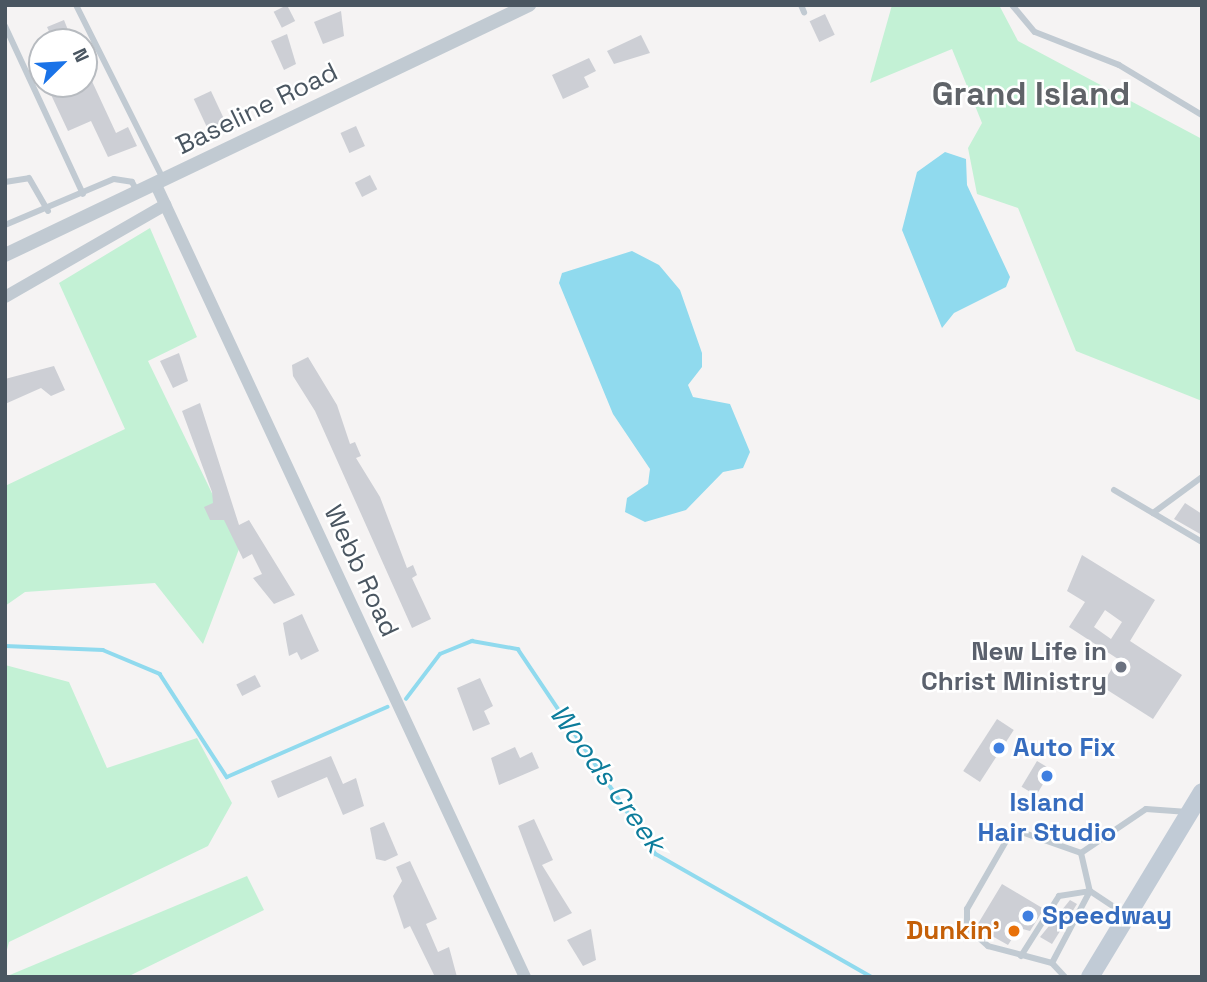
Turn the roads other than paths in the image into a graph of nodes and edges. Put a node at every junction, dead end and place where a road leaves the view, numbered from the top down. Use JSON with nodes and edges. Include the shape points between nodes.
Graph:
{"nodes":[{"id":1,"x":76,"y":5,"type":"edge"},
{"id":2,"x":529,"y":5,"type":"edge"},
{"id":3,"x":1012,"y":5,"type":"edge"},
{"id":4,"x":5,"y":26,"type":"edge"},
{"id":5,"x":1202,"y":116,"type":"edge"},
{"id":6,"x":5,"y":183,"type":"edge"},
{"id":7,"x":160,"y":183,"type":"junction"},
{"id":8,"x":138,"y":193,"type":"junction"},
{"id":9,"x":83,"y":194,"type":"junction"},
{"id":10,"x":165,"y":205,"type":"junction"},
{"id":11,"x":48,"y":211,"type":"junction"},
{"id":12,"x":5,"y":225,"type":"edge"},
{"id":13,"x":5,"y":255,"type":"edge"},
{"id":14,"x":5,"y":297,"type":"edge"},
{"id":15,"x":1202,"y":477,"type":"edge"},
{"id":16,"x":1114,"y":490,"type":"dead end"},
{"id":17,"x":1153,"y":513,"type":"junction"},
{"id":18,"x":1202,"y":542,"type":"edge"},
{"id":19,"x":1202,"y":792,"type":"edge"},
{"id":20,"x":1190,"y":812,"type":"junction"},
{"id":21,"x":1081,"y":853,"type":"junction"},
{"id":22,"x":1090,"y":891,"type":"junction"},
{"id":23,"x":1127,"y":916,"type":"junction"},
{"id":24,"x":1021,"y":956,"type":"junction"},
{"id":25,"x":1052,"y":963,"type":"junction"},
{"id":26,"x":525,"y":977,"type":"edge"},
{"id":27,"x":1065,"y":977,"type":"edge"},
{"id":28,"x":1090,"y":977,"type":"edge"}],
"edges":[{"from":1,"to":7,"type":"lane"},
{"from":2,"to":7,"type":"street","name":"Baseline Road"},
{"from":3,"to":5,"type":"lane","via":[[1035,32],[1119,65]]},
{"from":4,"to":9,"type":"lane"},
{"from":6,"to":11,"type":"lane","via":[[29,178]]},
{"from":7,"to":8,"type":"street","name":"Baseline Road"},
{"from":7,"to":10,"type":"street","name":"Webb Road"},
{"from":8,"to":9,"type":"lane","via":[[132,182],[114,180]]},
{"from":8,"to":13,"type":"street","name":"Baseline Road"},
{"from":9,"to":11,"type":"lane"},
{"from":10,"to":14,"type":"street"},
{"from":10,"to":26,"type":"street","name":"Webb Road"},
{"from":11,"to":12,"type":"lane"},
{"from":15,"to":17,"type":"lane"},
{"from":16,"to":17,"type":"lane"},
{"from":17,"to":18,"type":"lane"},
{"from":19,"to":20,"type":"main road"},
{"from":20,"to":21,"type":"lane","via":[[1146,809]]},
{"from":20,"to":23,"type":"main road"},
{"from":21,"to":22,"type":"lane"},
{"from":21,"to":24,"type":"lane","via":[[1013,829],[986,874],[967,909],[967,927],[988,946]]},
{"from":22,"to":23,"type":"lane"},
{"from":22,"to":24,"type":"lane","via":[[1059,896]]},
{"from":22,"to":25,"type":"lane"},
{"from":23,"to":28,"type":"main road"},
{"from":24,"to":25,"type":"lane"},
{"from":25,"to":27,"type":"lane"}]}
